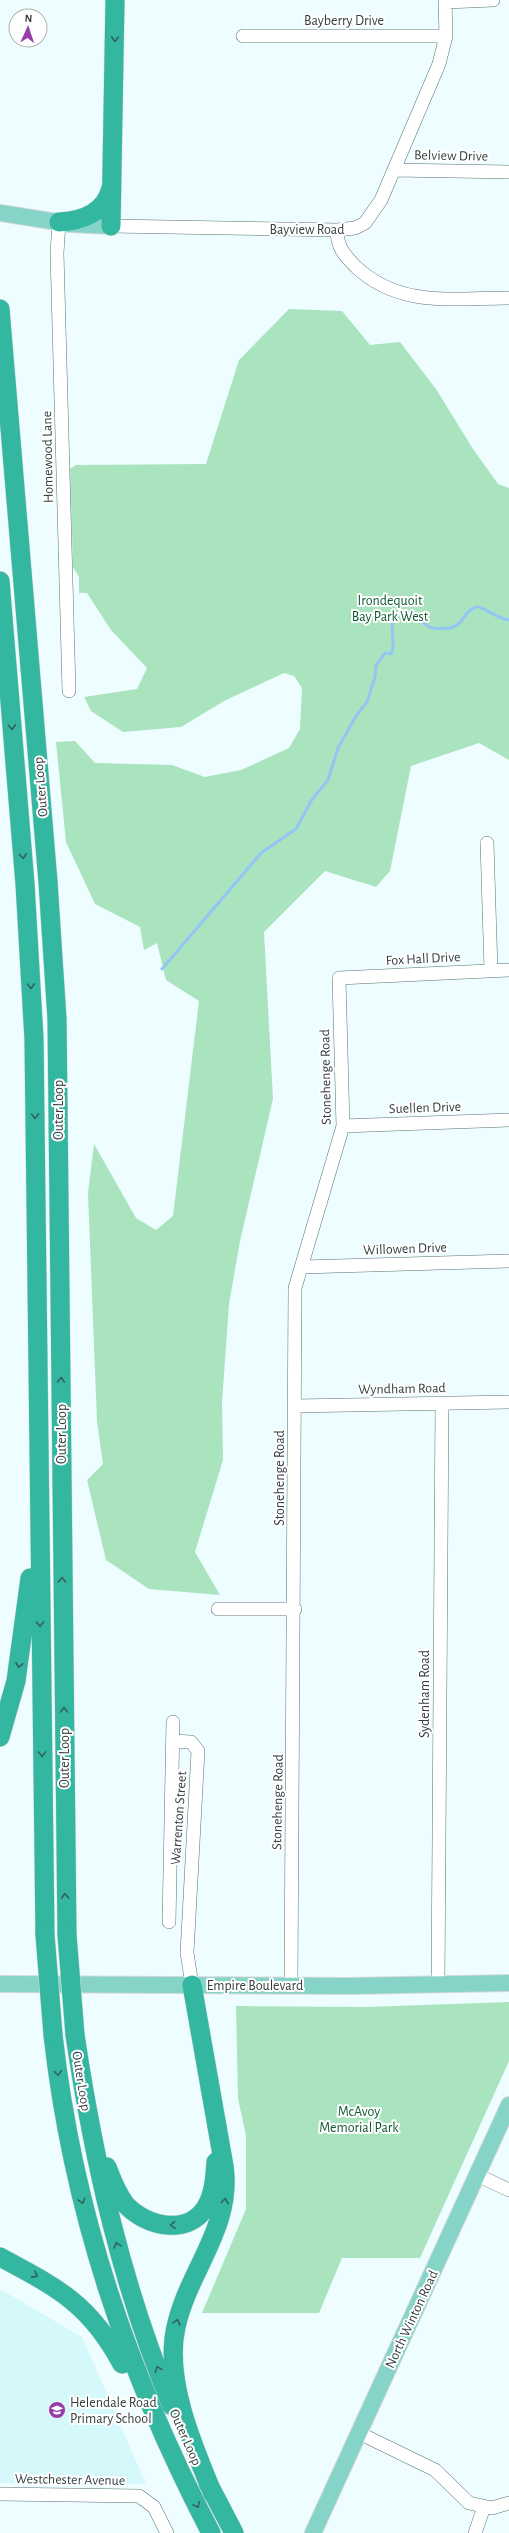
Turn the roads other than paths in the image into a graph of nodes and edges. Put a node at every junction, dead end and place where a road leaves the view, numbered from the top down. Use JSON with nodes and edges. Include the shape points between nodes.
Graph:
{"nodes":[{"id":1,"x":115,"y":0,"type":"edge"},
{"id":2,"x":494,"y":0,"type":"edge"},
{"id":3,"x":445,"y":1,"type":"edge"},
{"id":4,"x":243,"y":36,"type":"dead end"},
{"id":5,"x":446,"y":36,"type":"junction"},
{"id":6,"x":394,"y":170,"type":"junction"},
{"id":7,"x":509,"y":172,"type":"edge"},
{"id":8,"x":112,"y":185,"type":"junction"},
{"id":9,"x":0,"y":213,"type":"edge"},
{"id":10,"x":59,"y":222,"type":"junction"},
{"id":11,"x":111,"y":226,"type":"junction"},
{"id":12,"x":337,"y":230,"type":"junction"},
{"id":13,"x":509,"y":298,"type":"edge"},
{"id":14,"x":0,"y":309,"type":"edge"},
{"id":15,"x":0,"y":581,"type":"edge"},
{"id":16,"x":0,"y":616,"type":"edge"},
{"id":17,"x":9,"y":688,"type":"junction"},
{"id":18,"x":69,"y":691,"type":"dead end"},
{"id":19,"x":488,"y":843,"type":"dead end"},
{"id":20,"x":509,"y":970,"type":"edge"},
{"id":21,"x":491,"y":971,"type":"junction"},
{"id":22,"x":339,"y":978,"type":"joint"},
{"id":23,"x":509,"y":1120,"type":"edge"},
{"id":24,"x":343,"y":1126,"type":"junction"},
{"id":25,"x":509,"y":1261,"type":"edge"},
{"id":26,"x":302,"y":1267,"type":"junction"},
{"id":27,"x":509,"y":1402,"type":"edge"},
{"id":28,"x":442,"y":1403,"type":"junction"},
{"id":29,"x":296,"y":1406,"type":"junction"},
{"id":30,"x":39,"y":1501,"type":"junction"},
{"id":31,"x":218,"y":1609,"type":"dead end"},
{"id":32,"x":295,"y":1609,"type":"junction"},
{"id":33,"x":173,"y":1722,"type":"dead end"},
{"id":34,"x":0,"y":1737,"type":"edge"},
{"id":35,"x":173,"y":1741,"type":"junction"},
{"id":36,"x":188,"y":1916,"type":"junction"},
{"id":37,"x":0,"y":1984,"type":"edge"},
{"id":38,"x":438,"y":1984,"type":"junction"},
{"id":39,"x":504,"y":1984,"type":"edge"},
{"id":40,"x":192,"y":1985,"type":"junction"},
{"id":41,"x":291,"y":1986,"type":"junction"},
{"id":42,"x":75,"y":2035,"type":"junction"},
{"id":43,"x":509,"y":2105,"type":"edge"},
{"id":44,"x":214,"y":2110,"type":"junction"},
{"id":45,"x":477,"y":2175,"type":"junction"},
{"id":46,"x":509,"y":2190,"type":"edge"},
{"id":47,"x":0,"y":2257,"type":"edge"},
{"id":48,"x":359,"y":2433,"type":"junction"},
{"id":49,"x":187,"y":2486,"type":"junction"},
{"id":50,"x":0,"y":2494,"type":"edge"},
{"id":51,"x":213,"y":2494,"type":"junction"},
{"id":52,"x":509,"y":2503,"type":"edge"},
{"id":53,"x":484,"y":2507,"type":"junction"},
{"id":54,"x":167,"y":2533,"type":"edge"},
{"id":55,"x":211,"y":2533,"type":"edge"},
{"id":56,"x":234,"y":2533,"type":"edge"},
{"id":57,"x":313,"y":2533,"type":"edge"},
{"id":58,"x":475,"y":2533,"type":"edge"}],
"edges":[{"from":1,"to":8,"type":"highway","one_way":true},
{"from":2,"to":3,"type":"street"},
{"from":3,"to":5,"type":"street","name":"Bayview Road"},
{"from":4,"to":5,"type":"street","name":"Bayberry Drive"},
{"from":5,"to":6,"type":"street","name":"Bayview Road","via":[[435,76]]},
{"from":6,"to":7,"type":"street","name":"Belview Drive"},
{"from":6,"to":12,"type":"street","name":"Bayview Road","via":[[370,219],[355,228]]},
{"from":8,"to":10,"type":"highway","via":[[98,210],[79,219]]},
{"from":8,"to":11,"type":"highway"},
{"from":9,"to":10,"type":"main road","name":"Bayview Road"},
{"from":10,"to":11,"type":"main road","name":"Bayview Road"},
{"from":10,"to":18,"type":"street","name":"Homewood Lane","via":[[57,253]]},
{"from":11,"to":12,"type":"street","name":"Bayview Road"},
{"from":12,"to":13,"type":"street","via":[[342,253],[371,280],[388,290],[421,297]]},
{"from":42,"to":14,"type":"highway","name":"Outer Loop","one_way":true,"bridge":true,"via":[[66,1935],[57,1019],[48,874]]},
{"from":15,"to":17,"type":"highway","name":"Outer Loop"},
{"from":16,"to":17,"type":"highway"},
{"from":17,"to":30,"type":"highway","name":"Outer Loop","one_way":true,"via":[[34,1033]]},
{"from":19,"to":21,"type":"street"},
{"from":20,"to":21,"type":"street","name":"Fox Hall Drive"},
{"from":21,"to":22,"type":"street","name":"Fox Hall Drive"},
{"from":22,"to":24,"type":"street","name":"Stonehenge Road"},
{"from":23,"to":24,"type":"street","name":"Suellen Drive"},
{"from":24,"to":26,"type":"street","name":"Stonehenge Road"},
{"from":25,"to":26,"type":"street","name":"Willowen Drive"},
{"from":26,"to":29,"type":"street","name":"Stonehenge Road","via":[[295,1288]]},
{"from":27,"to":28,"type":"street","name":"Wyndham Road"},
{"from":28,"to":29,"type":"street","name":"Wyndham Road"},
{"from":28,"to":38,"type":"street","name":"Sydenham Road"},
{"from":29,"to":32,"type":"street","name":"Stonehenge Road"},
{"from":30,"to":34,"type":"highway","one_way":true,"via":[[21,1652],[14,1689]]},
{"from":30,"to":49,"type":"highway","name":"Outer Loop","one_way":true,"bridge":true,"via":[[45,1935],[53,2035],[73,2162],[101,2273],[131,2360]]},
{"from":31,"to":32,"type":"street"},
{"from":32,"to":41,"type":"street","name":"Stonehenge Road"},
{"from":33,"to":35,"type":"street","name":"Warrenton Street"},
{"from":35,"to":36,"type":"street","name":"Warrenton Street","via":[[191,1742],[198,1751]]},
{"from":35,"to":36,"type":"street","name":"Warrenton Street","via":[[169,1919]]},
{"from":36,"to":40,"type":"street","name":"Warrenton Street","via":[[187,1958]]},
{"from":37,"to":40,"type":"main road","name":"Empire Boulevard"},
{"from":38,"to":39,"type":"main road","name":"Empire Boulevard"},
{"from":38,"to":41,"type":"main road","name":"Empire Boulevard"},
{"from":40,"to":41,"type":"main road","name":"Empire Boulevard"},
{"from":40,"to":44,"type":"highway"},
{"from":44,"to":42,"type":"highway","one_way":true,"via":[[215,2174],[206,2206],[193,2219],[180,2224],[161,2225],[143,2218],[122,2200],[110,2176],[93,2117]]},
{"from":51,"to":42,"type":"highway","name":"Outer Loop","one_way":true,"via":[[164,2385],[124,2272],[95,2156]]},
{"from":43,"to":45,"type":"main road","name":"North Winton Road"},
{"from":51,"to":44,"type":"highway","one_way":true,"via":[[184,2413],[172,2354],[178,2318],[216,2230],[225,2201],[225,2173]]},
{"from":45,"to":46,"type":"street"},
{"from":45,"to":48,"type":"main road","name":"North Winton Road"},
{"from":47,"to":49,"type":"highway","one_way":true,"via":[[65,2294],[98,2325],[115,2351]]},
{"from":48,"to":53,"type":"street","via":[[425,2464],[443,2477],[462,2498]]},
{"from":48,"to":57,"type":"main road","name":"North Winton Road"},
{"from":49,"to":55,"type":"highway","name":"Outer Loop","one_way":true},
{"from":50,"to":54,"type":"street","name":"Westchester Avenue","via":[[139,2496],[154,2507]]},
{"from":51,"to":56,"type":"highway","name":"Outer Loop"},
{"from":52,"to":53,"type":"street"},
{"from":53,"to":58,"type":"street"}]}
